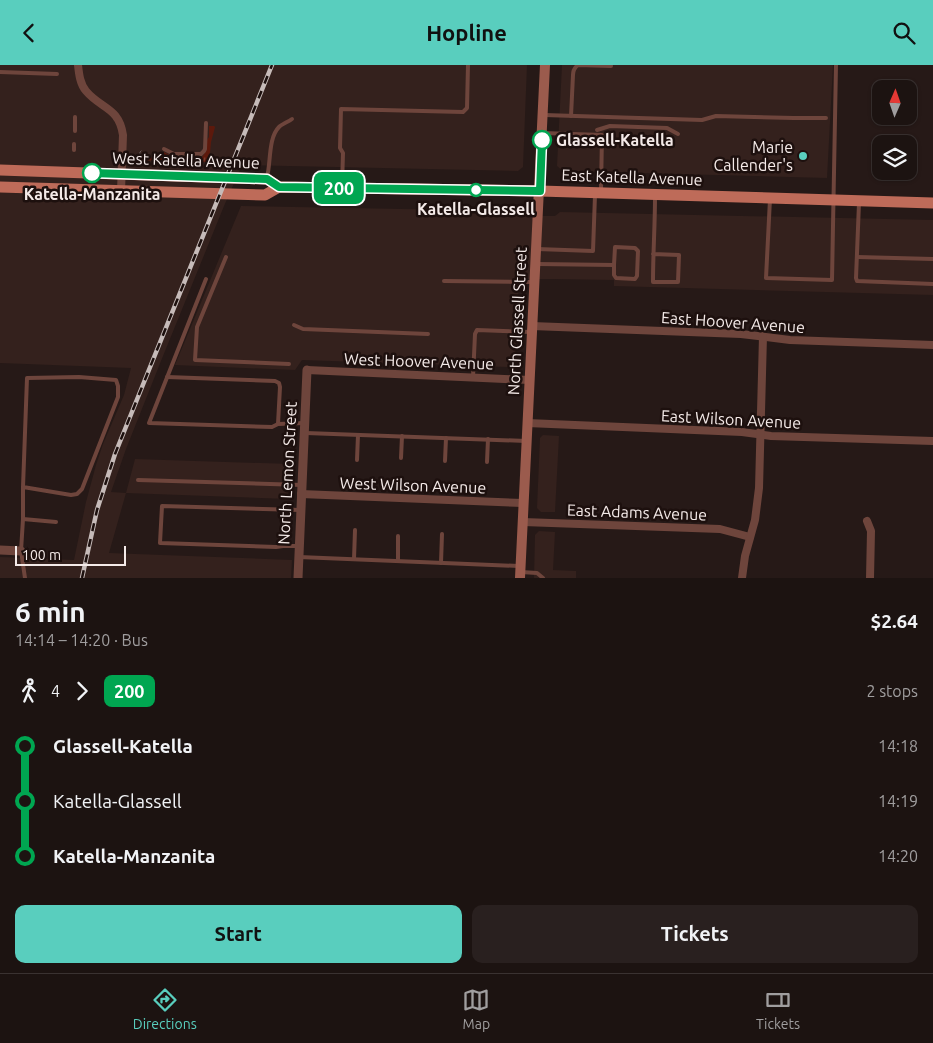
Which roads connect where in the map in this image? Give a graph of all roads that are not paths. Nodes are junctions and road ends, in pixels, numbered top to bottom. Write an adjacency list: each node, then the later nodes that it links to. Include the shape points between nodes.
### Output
1 (78, 65): 22 (street, via 85,90 114,113 122,127)
2 (468, 65): 26 (lane, via 467,108 463,112 341,109)
3 (545, 65): 8 (main road, North Glassell Street)
4 (836, 65): 32 (lane)
5 (611, 66): 9 (lane, via 576,67 573,71)
6 (0, 72): 7 (lane)
7 (57, 74)
8 (543, 115): 9 (lane); 16 (main road, North Glassell Street)
9 (571, 116): 11 (lane)
10 (75, 117): 15 (lane)
11 (826, 118)
12 (292, 119): 23 (lane, via 278,128 274,136)
13 (206, 123): 19 (lane, via 205,149 201,155 174,154)
14 (597, 130): 17 (lane, via 610,126 667,128)
15 (74, 131)
16 (542, 133): 28 (main road, North Glassell Street); 29 (lane, via 602,135)
17 (678, 134)
18 (74, 144): 20 (lane)
19 (164, 149)
20 (74, 150)
21 (0, 170): 22 (main road, West Katella Avenue)
22 (122, 174): 23 (main road, West Katella Avenue); 27 (street)
23 (267, 179): 25 (main road, West Katella Avenue)
24 (0, 187): 27 (main road, West Katella Avenue)
25 (279, 187): 26 (main road, West Katella Avenue); 27 (main road, West Katella Avenue, via 265,195)
26 (342, 188): 28 (main road, West Katella Avenue)
27 (121, 191)
28 (540, 191): 29 (main road, East Katella Avenue); 35 (main road, North Glassell Street)
29 (598, 192): 30 (main road, East Katella Avenue); 35 (lane, via 593,251)
30 (655, 194): 31 (main road, East Katella Avenue); 36 (lane)
31 (770, 198): 32 (main road, East Katella Avenue); 32 (lane, via 766,278 832,280)
32 (834, 200): 33 (main road, East Katella Avenue)
33 (859, 201): 34 (main road, East Katella Avenue); 38 (lane)
34 (933, 203)
35 (536, 249): 40 (main road, North Glassell Street)
36 (653, 254): 36 (lane, via 652,282 678,282 679,255)
37 (226, 257): 51 (lane, via 197,327 195,360)
38 (857, 257): 39 (lane); 45 (lane, via 857,281)
39 (933, 259)
40 (535, 264): 41 (lane); 44 (main road, North Glassell Street)
41 (614, 265): 41 (lane, via 614,247 636,248 635,279 616,278)
42 (206, 279): 53 (lane)
43 (444, 281): 44 (lane)
44 (534, 282): 47 (main road, North Glassell Street)
45 (933, 284)
46 (294, 325): 48 (lane, via 303,329)
47 (532, 329): 49 (street, East Hoover Avenue); 54 (lane, via 477,330); 55 (main road, North Glassell Street)
48 (428, 334)
49 (763, 336): 50 (street, East Hoover Avenue, via 790,340); 60 (street)
50 (933, 345)
51 (289, 364)
52 (307, 370): 54 (street, West Hoover Avenue); 58 (street, North Lemon Street)
53 (167, 377): 57 (lane, via 275,381 280,387); 57 (lane, via 149,423 272,427)
54 (472, 377): 55 (street, West Hoover Avenue)
55 (529, 380): 56 (main road, North Glassell Street)
56 (527, 423): 60 (street, East Wilson Avenue); 64 (main road, North Glassell Street)
57 (278, 424): 58 (lane)
58 (304, 428): 59 (lane); 72 (street, North Lemon Street)
59 (358, 435): 61 (lane); 67 (lane)
60 (760, 435): 65 (street, East Wilson Avenue); 82 (street, via 759,488)
61 (402, 436): 62 (lane); 66 (lane)
62 (446, 438): 63 (lane); 68 (lane)
63 (488, 439): 64 (lane); 69 (lane)
64 (526, 441): 73 (main road, North Glassell Street)
65 (933, 441)
66 (401, 458)
67 (357, 459)
68 (445, 461)
69 (486, 462)
70 (138, 480): 72 (lane)
71 (24, 487): 71 (lane, via 78,494 118,397 116,380 28,378); 75 (lane)
72 (301, 490): 73 (street, West Wilson Avenue); 74 (street, North Lemon Street)
73 (523, 503): 78 (main road, North Glassell Street)
74 (300, 510): 83 (street, North Lemon Street); 83 (lane, via 162,506 160,543)
75 (22, 519): 77 (lane); 85 (lane)
76 (867, 521): 95 (street, via 871,531)
77 (56, 522)
78 (522, 522): 82 (street, East Adams Avenue, via 720,529); 90 (main road, North Glassell Street)
79 (355, 530): 87 (lane)
80 (442, 534): 89 (lane)
81 (398, 536): 88 (lane)
82 (750, 537): 94 (street)
83 (299, 547): 86 (street, North Lemon Street)
84 (0, 550): 85 (street)
85 (21, 551): 91 (lane)
86 (298, 557): 87 (lane); 92 (street, North Lemon Street)
87 (354, 559): 88 (lane)
88 (398, 561): 89 (lane)
89 (441, 563): 90 (lane)
90 (521, 572): 93 (lane, via 537,573)
91 (25, 578)
92 (298, 578)
93 (543, 578)
94 (743, 578)
95 (870, 578)

